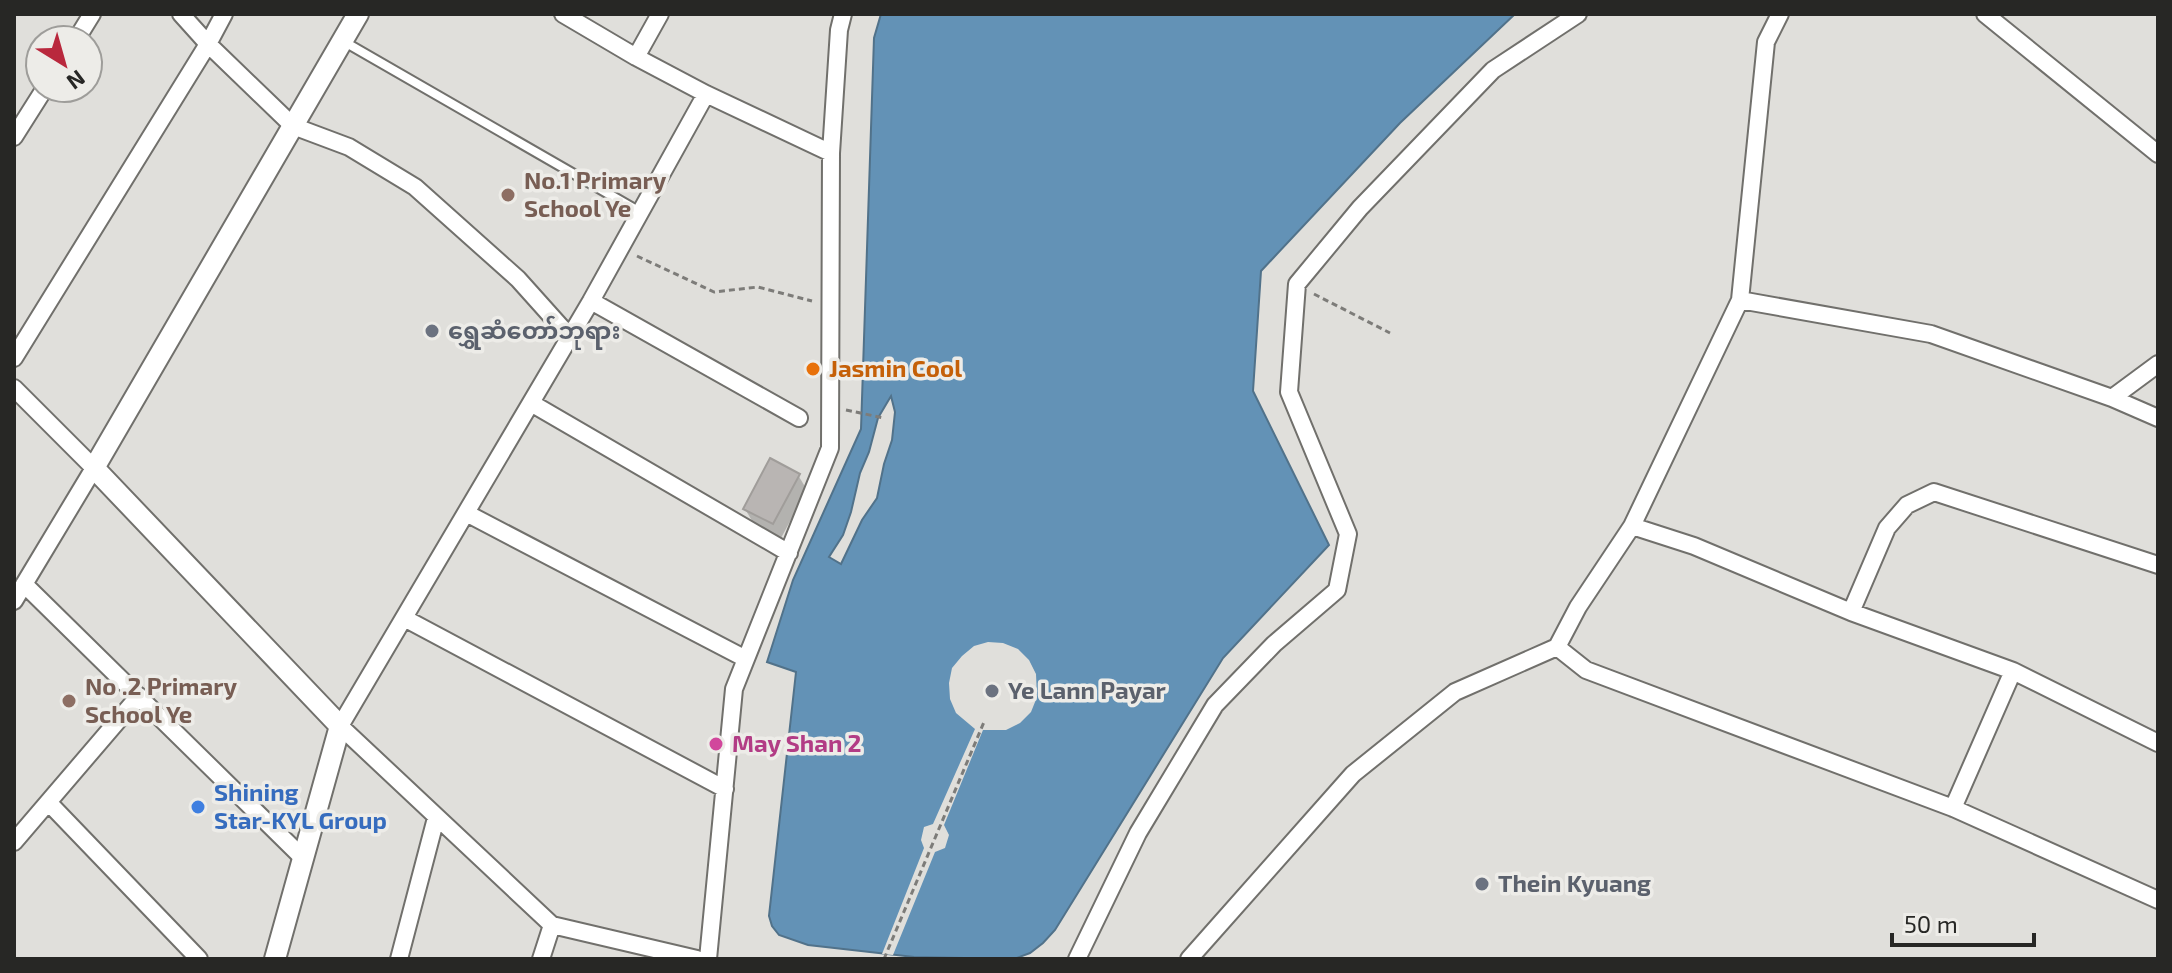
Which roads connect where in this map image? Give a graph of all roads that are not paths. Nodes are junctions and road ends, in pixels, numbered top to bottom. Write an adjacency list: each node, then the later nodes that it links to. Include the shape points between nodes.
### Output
1 (181, 14): 11 (street)
2 (224, 14): 11 (street)
3 (358, 14): 10 (street)
4 (563, 14): 12 (street)
5 (660, 14): 12 (street)
6 (843, 14): 17 (street)
7 (1578, 14): 60 (street, via 1493,70 1360,208 1297,284 1289,392 1348,534 1337,590 1215,705 1138,833)
8 (1780, 14): 20 (street, via 1766,42)
9 (1985, 14): 18 (street)
10 (343, 41): 15 (street); 19 (lane)
11 (208, 44): 15 (street); 23 (street)
12 (636, 57): 13 (street)
13 (706, 94): 17 (street); 19 (street)
14 (35, 104): 16 (street)
15 (293, 126): 22 (street, via 349,147 415,187 518,279); 30 (street)
16 (14, 137)
17 (831, 153): 33 (street, via 830,448)
18 (2158, 154)
19 (640, 212): 21 (street)
20 (1740, 300): 26 (street, via 1931,334); 32 (street)
21 (591, 301): 22 (street); 28 (street)
22 (570, 337): 27 (street)
23 (14, 358)
24 (2158, 364): 26 (street)
25 (14, 388): 30 (street)
26 (2112, 398): 29 (street)
27 (531, 403): 31 (street); 33 (street)
28 (799, 418)
29 (2158, 418)
30 (94, 468): 35 (street); 43 (street)
31 (466, 513): 38 (street); 40 (street)
32 (1632, 526): 37 (street, via 1694,546); 39 (street)
33 (789, 553): 40 (street)
34 (2158, 565): 37 (street, via 1934,492 1907,505 1887,528)
35 (24, 584): 36 (street); 42 (street)
36 (14, 601)
37 (1851, 612): 41 (street)
38 (404, 618): 43 (street); 45 (street)
39 (1557, 647): 47 (street, via 1586,670); 61 (street, via 1455,692 1353,774)
40 (746, 659): 45 (street, via 734,689)
41 (2013, 671): 44 (street); 47 (street)
42 (139, 696): 46 (street); 50 (street)
43 (340, 726): 48 (street); 50 (street)
44 (2158, 743)
45 (725, 789): 59 (street)
46 (49, 803): 49 (street); 54 (street)
47 (1953, 808): 51 (street)
48 (436, 818): 52 (street); 56 (street)
49 (14, 842)
50 (303, 858): 55 (street)
51 (2158, 900)
52 (552, 925): 53 (street); 57 (street)
53 (664, 955): 58 (street)
54 (199, 959)
55 (275, 959)
56 (399, 959)
57 (541, 959)
58 (697, 959)
59 (708, 959)
60 (1077, 959)
61 (1189, 959)

